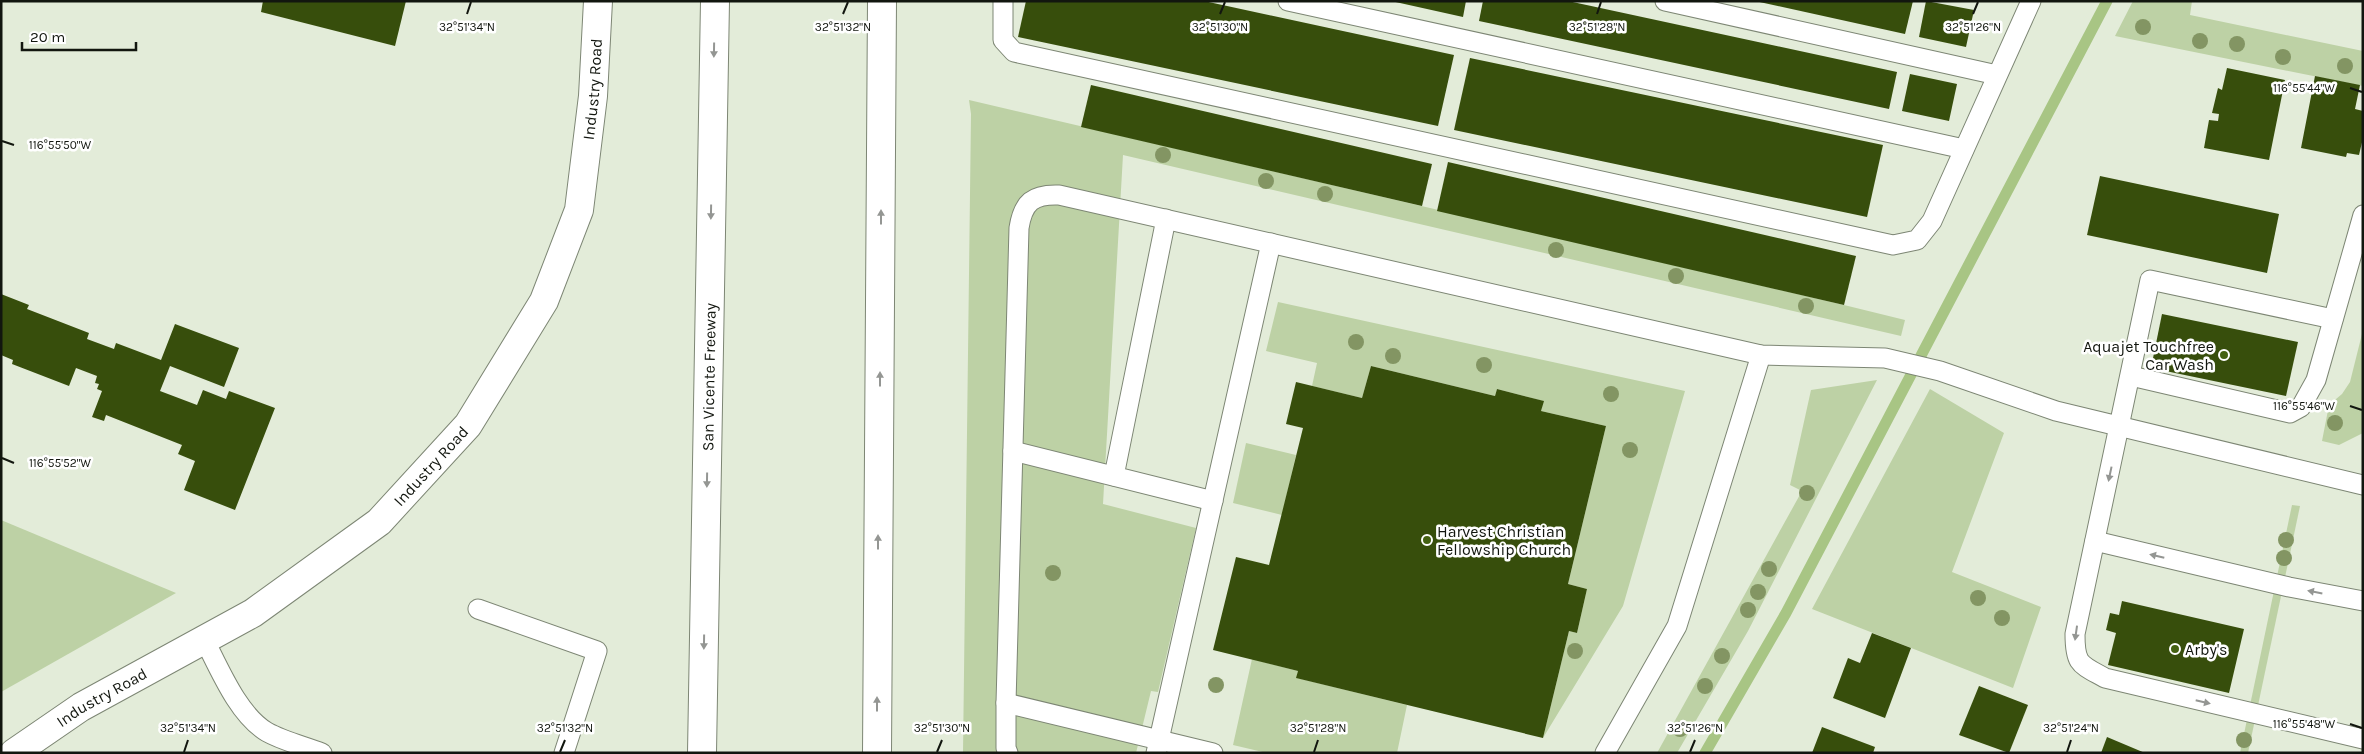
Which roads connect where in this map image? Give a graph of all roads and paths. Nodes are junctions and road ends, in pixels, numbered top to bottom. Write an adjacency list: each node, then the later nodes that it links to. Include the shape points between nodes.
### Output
1 (598, 1): 25 (main road, Industry Road, via 593,96 578,210 544,301 468,425 379,522 253,613)
2 (715, 1): 32 (main road, San Vicente Freeway, one-way to 32)
3 (882, 1): 33 (main road, one-way to 3)
4 (1003, 1): 9 (lane, via 1003,40 1014,52 1893,245 1917,240 1932,221)
5 (1288, 1): 9 (lane)
6 (1665, 1): 8 (lane)
7 (2031, 1): 8 (lane)
8 (1998, 75): 9 (lane)
9 (1964, 150)
10 (2363, 215): 13 (lane)
11 (1166, 219): 12 (lane); 18 (lane, via 1059,195 1045,194 1029,201 1019,228); 19 (lane)
12 (1271, 243): 15 (lane); 21 (lane)
13 (2355, 270): 14 (lane)
14 (2333, 319): 16 (lane, via 2316,380 2302,406 2290,413); 16 (lane, via 2150,280)
15 (1761, 355): 17 (lane, via 1885,358 1940,371 2056,411); 36 (lane, via 1677,626)
16 (2131, 376): 17 (lane)
17 (2120, 426): 20 (lane); 22 (lane, one-way to 22)
18 (1013, 451): 19 (lane); 26 (lane)
19 (1114, 476): 21 (lane)
20 (2363, 485)
21 (1213, 501): 28 (lane)
22 (2095, 541): 23 (lane, one-way to 22, via 2289,587); 27 (lane, one-way to 27, via 2075,634 2075,651 2080,664 2105,678)
23 (2363, 601)
24 (478, 609): 31 (lane, via 597,650)
25 (204, 639): 29 (main road, Industry Road, via 81,707); 30 (lane, via 228,686 255,722 267,732)
26 (1006, 703): 28 (lane); 34 (lane)
27 (2363, 739)
28 (1158, 746): 35 (lane)
29 (14, 753)
30 (322, 753)
31 (564, 753)
32 (702, 753)
33 (877, 753)
34 (1008, 753)
35 (1213, 753)
36 (1605, 753)

